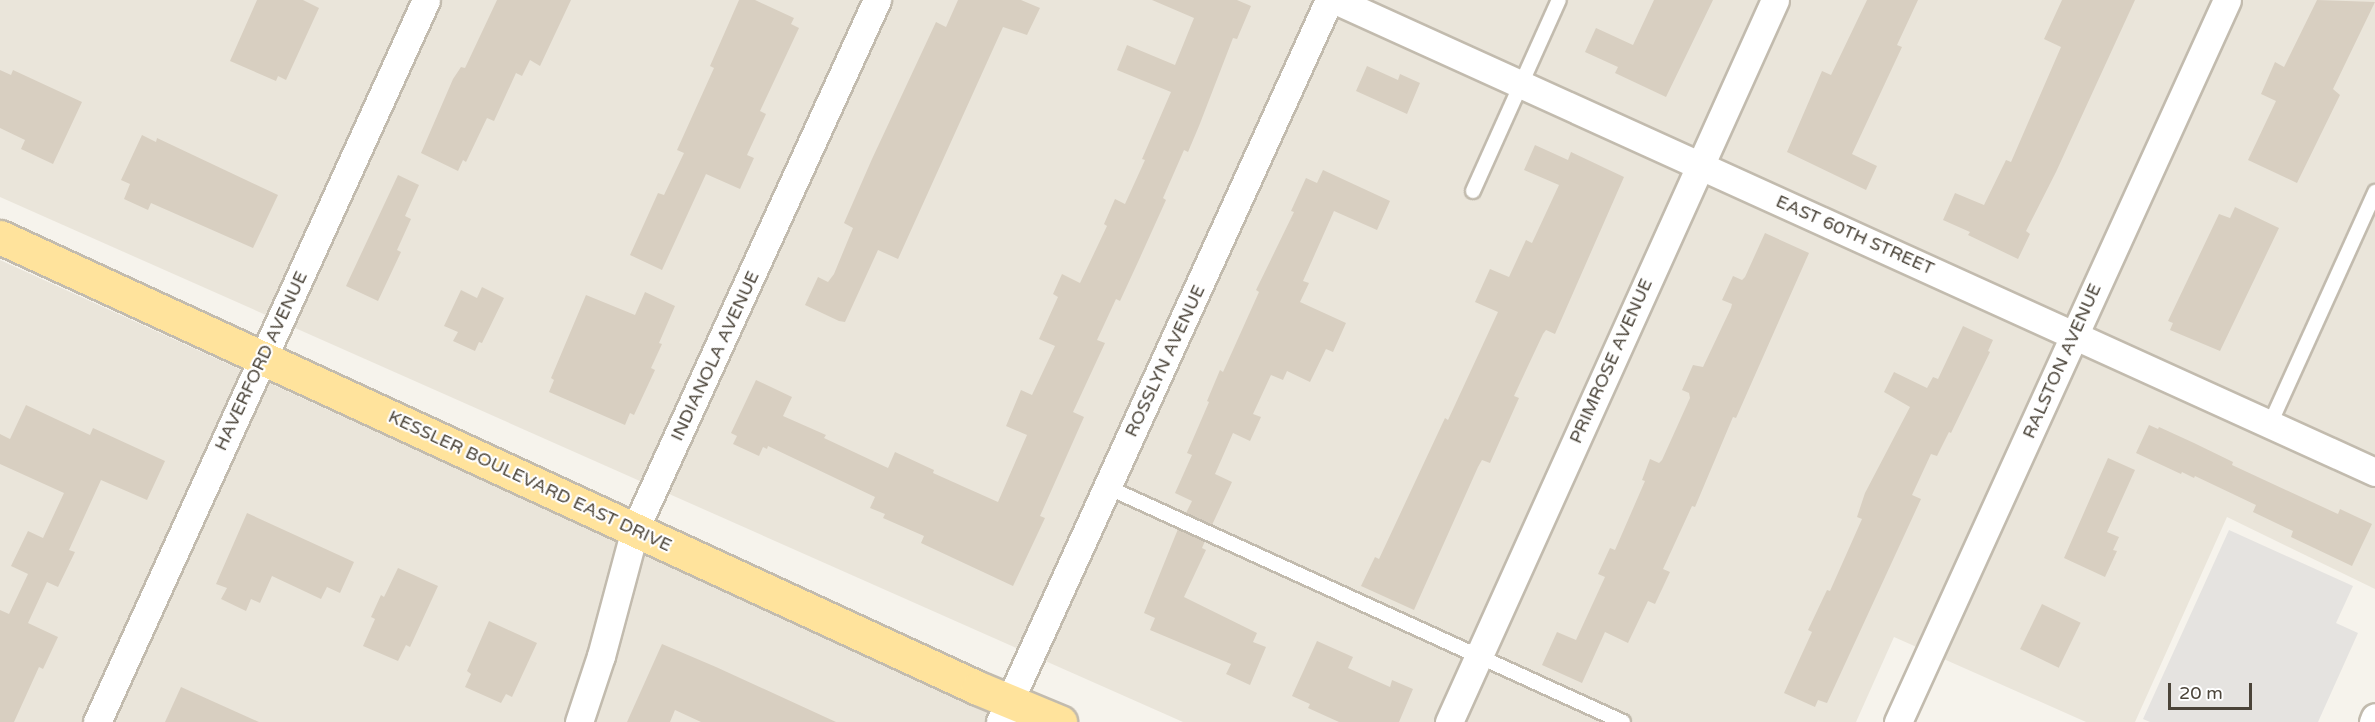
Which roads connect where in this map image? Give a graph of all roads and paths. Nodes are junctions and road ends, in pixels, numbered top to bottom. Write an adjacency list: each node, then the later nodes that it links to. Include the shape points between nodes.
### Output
1 (426, 0): 14 (street, HAVERFORD AVENUE)
2 (877, 0): 18 (street, INDIANOLA AVENUE)
3 (1329, 0): 17 (street, ROSSLYN AVENUE)
4 (1335, 0): 8 (street, EAST 60TH STREET)
5 (1559, 0): 8 (lane)
6 (1775, 0): 9 (street, PRIMROSE AVENUE)
7 (2227, 0): 13 (street, RALSTON AVENUE)
8 (1521, 84): 9 (street, EAST 60TH STREET); 10 (lane)
9 (1700, 165): 13 (street, EAST 60TH STREET); 19 (street, PRIMROSE AVENUE)
10 (1473, 191)
11 (2375, 192): 15 (lane)
12 (0, 237): 14 (main road, KESSLER BOULEVARD EAST DRIVE)
13 (2074, 335): 15 (street, EAST 60TH STREET); 27 (street, RALSTON AVENUE)
14 (263, 358): 18 (main road, KESSLER BOULEVARD EAST DRIVE); 22 (street, HAVERFORD AVENUE)
15 (2270, 424): 16 (street, EAST 60TH STREET)
16 (2375, 472)
17 (1107, 487): 19 (lane); 20 (street, ROSSLYN AVENUE)
18 (635, 529): 20 (main road, KESSLER BOULEVARD EAST DRIVE); 23 (street, INDIANOLA AVENUE, via 602,656)
19 (1478, 656): 25 (street, PRIMROSE AVENUE); 26 (lane)
20 (1005, 712): 24 (main road, KESSLER BOULEVARD EAST DRIVE)
21 (2375, 717): 28 (street)
22 (97, 722)
23 (579, 722)
24 (1060, 722)
25 (1449, 722)
26 (1623, 722)
27 (1898, 722)
28 (2373, 722)

